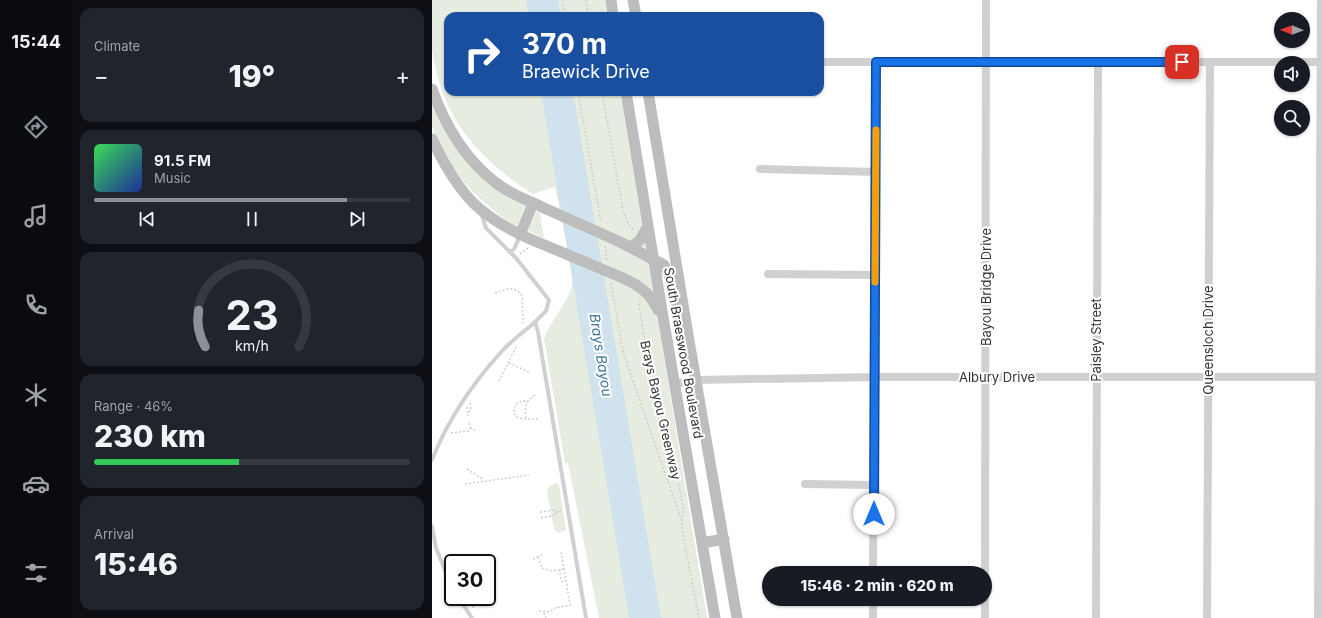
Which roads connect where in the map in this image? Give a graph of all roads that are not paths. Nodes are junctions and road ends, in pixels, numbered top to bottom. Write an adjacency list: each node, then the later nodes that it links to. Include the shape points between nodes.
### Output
1 (611, 0): 5 (main road)
2 (634, 0): 6 (main road)
3 (986, 0): 9 (street, Bayou Bridge Drive)
4 (1321, 0): 12 (street)
5 (612, 12)
6 (636, 12)
7 (824, 62): 8 (street)
8 (876, 62): 9 (street); 18 (street)
9 (986, 62): 10 (street); 33 (street, Bayou Bridge Drive)
10 (1098, 62): 11 (street); 36 (street, Paisley Street)
11 (1210, 62): 12 (street); 34 (street, Queensloch Drive)
12 (1321, 62): 19 (street)
13 (432, 90): 20 (main road, via 438,107 465,152 495,183)
14 (627, 96): 22 (main road, South Braeswood Boulevard)
15 (649, 96): 31 (main road, South Braeswood Boulevard)
16 (432, 139): 21 (main road, via 453,176)
17 (760, 168): 18 (street)
18 (876, 172): 28 (street)
19 (1321, 180): 35 (street)
20 (533, 203): 23 (main road); 24 (main road, bridge)
21 (480, 209): 23 (main road); 25 (lane, via 486,228)
22 (648, 226): 24 (main road, via 640,240); 26 (main road, South Braeswood Boulevard)
23 (520, 235): 25 (lane); 30 (main road, bridge, via 623,278 645,290)
24 (631, 246): 26 (main road)
25 (510, 252): 29 (lane, via 549,300 546,311)
26 (654, 259): 30 (main road, South Braeswood Boulevard); 31 (main road, via 668,271 679,320)
27 (768, 274): 28 (street)
28 (875, 275): 32 (street)
29 (535, 322): 39 (lane, via 503,350 469,393 444,434); 52 (lane)
30 (664, 323): 38 (main road, South Braeswood Boulevard)
31 (688, 336): 37 (main road, South Braeswood Boulevard)
32 (875, 377): 33 (street, Albury Drive); 37 (street, Albury Drive); 41 (street)
33 (985, 377): 36 (street, Albury Drive); 46 (street, Bayou Bridge Drive)
34 (1208, 377): 35 (street, Albury Drive); 36 (street, Albury Drive); 58 (street, Queensloch Drive)
35 (1320, 377): 59 (street)
36 (1096, 378): 57 (street, Paisley Street)
37 (696, 380): 38 (street, Albury Drive); 43 (main road, South Braeswood Boulevard)
38 (675, 384): 44 (main road, South Braeswood Boulevard)
39 (432, 460)
40 (805, 484): 41 (street)
41 (874, 485): 45 (street)
42 (432, 526): 47 (lane, via 436,548)
43 (724, 539): 44 (main road); 54 (main road, South Braeswood Boulevard)
44 (702, 543): 53 (main road, South Braeswood Boulevard)
45 (873, 566)
46 (985, 566)
47 (444, 568)
48 (464, 606): 51 (lane)
49 (873, 606): 55 (street)
50 (985, 606): 56 (street)
51 (472, 618)
52 (586, 618)
53 (715, 618)
54 (737, 618)
55 (873, 618)
56 (984, 618)
57 (1096, 618)
58 (1207, 618)
59 (1318, 618)

